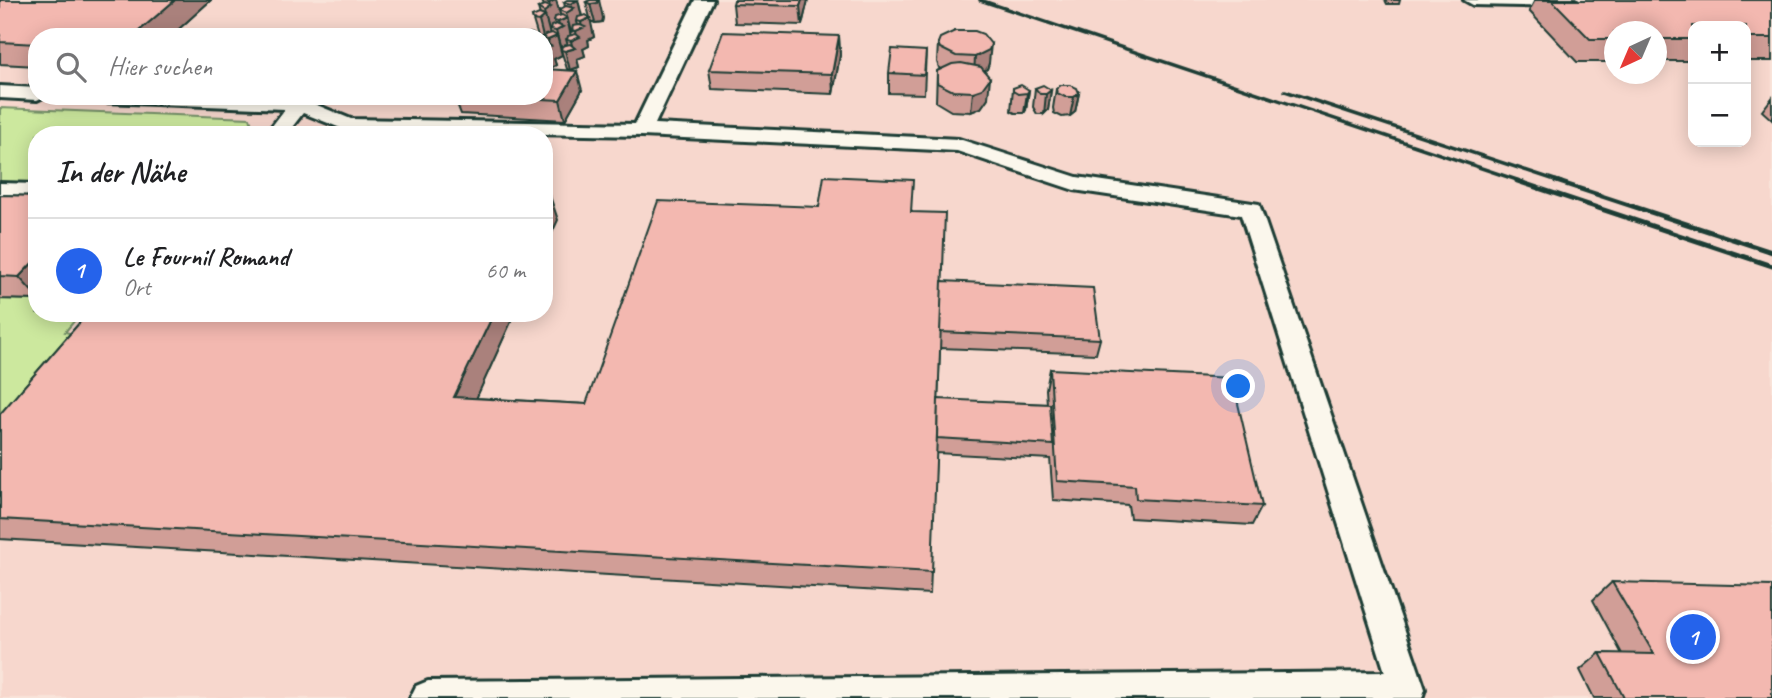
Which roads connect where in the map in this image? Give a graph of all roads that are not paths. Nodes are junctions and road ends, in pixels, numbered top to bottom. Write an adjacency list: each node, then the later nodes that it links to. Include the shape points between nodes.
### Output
1 (704, 0): 11 (lane)
2 (1473, 0): 3 (lane)
3 (1586, 2)
4 (0, 92): 5 (lane)
5 (28, 94)
6 (299, 105): 8 (lane)
7 (302, 105): 9 (lane, via 348,125)
8 (282, 126)
9 (407, 126)
10 (553, 128): 11 (lane)
11 (642, 130): 14 (lane, via 959,145 1074,183 1251,209 1408,689)
12 (0, 190): 13 (lane)
13 (28, 191)
14 (428, 698)

